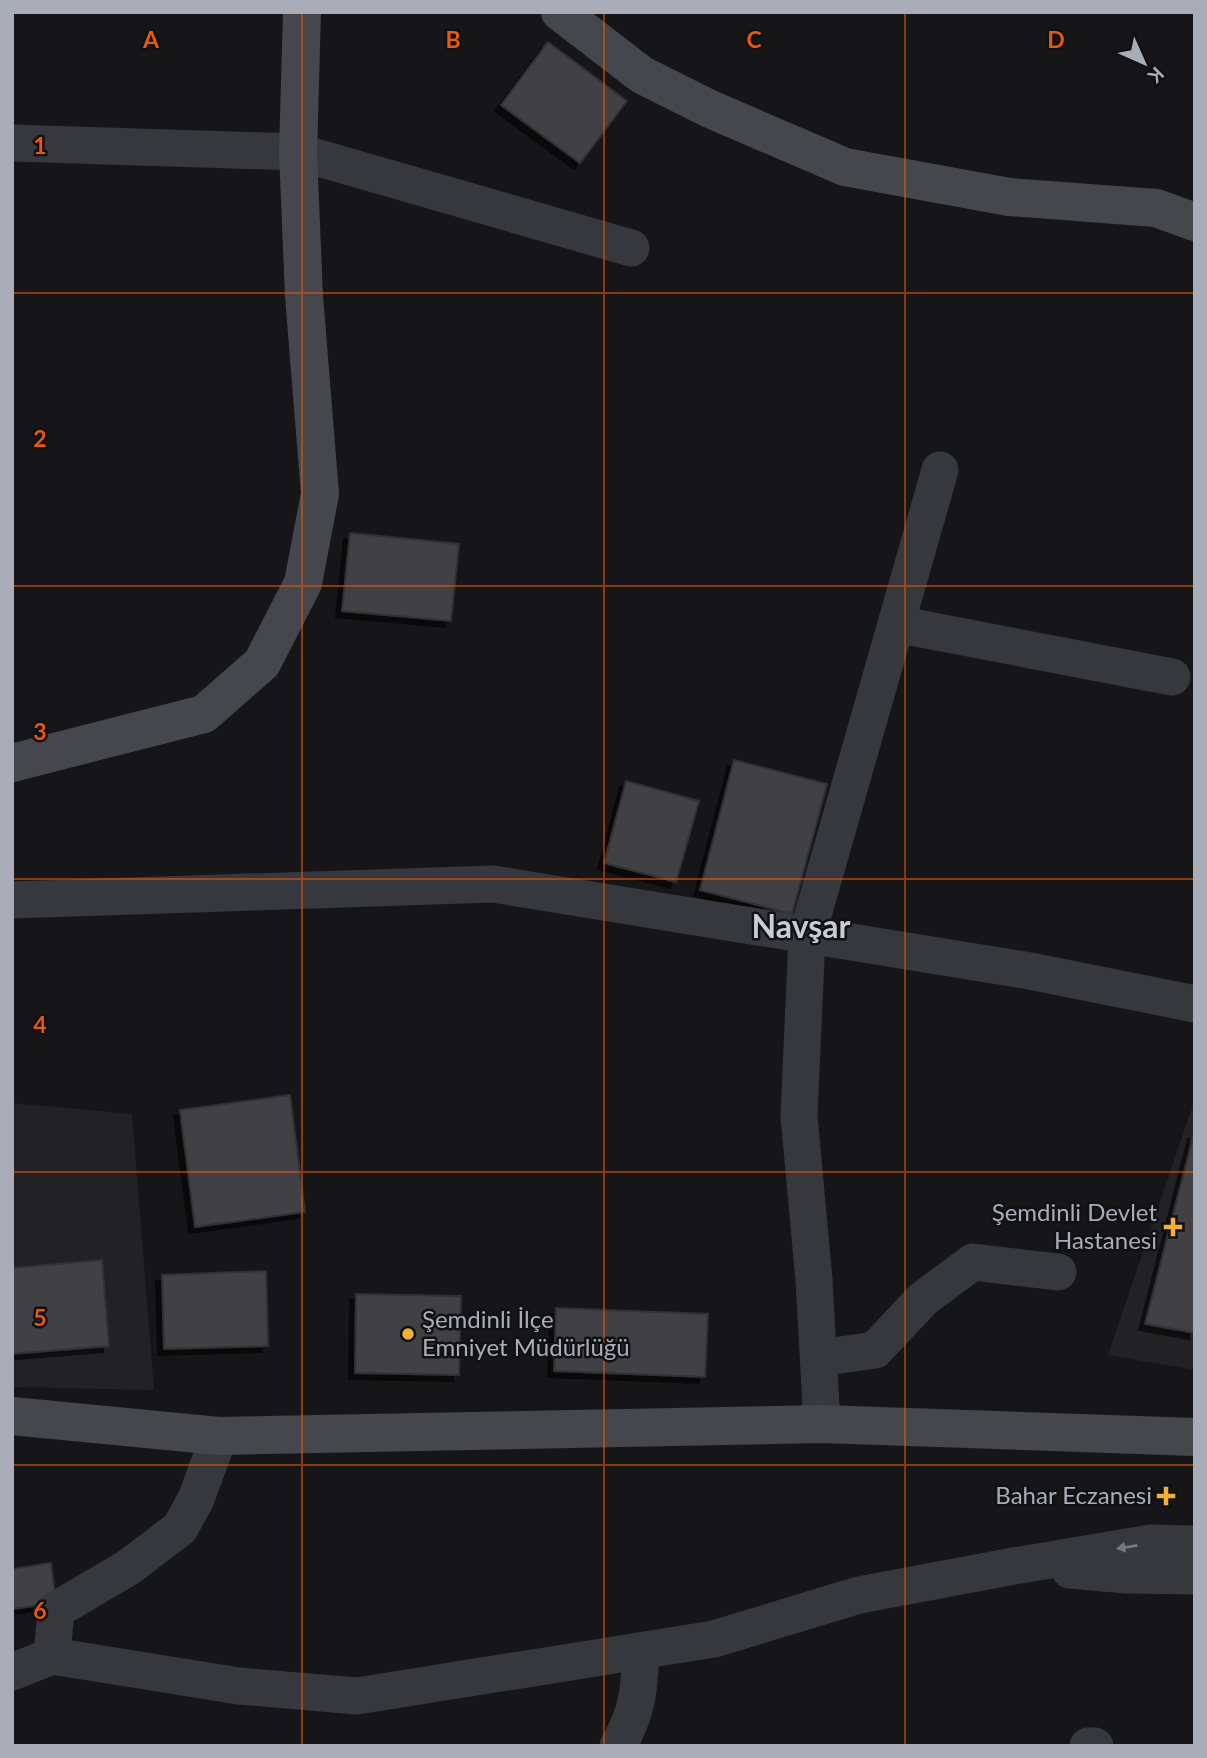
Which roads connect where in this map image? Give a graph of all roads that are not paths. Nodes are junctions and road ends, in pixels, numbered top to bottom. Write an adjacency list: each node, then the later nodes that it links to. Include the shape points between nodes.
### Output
1 (302, 12): 4 (street)
2 (560, 12): 5 (street, via 642,75 710,110 845,167 1009,197 1156,208)
3 (12, 143): 4 (street)
4 (298, 152): 6 (street); 10 (street, via 320,494 303,583 262,663 204,714)
5 (1195, 222)
6 (631, 248)
7 (940, 470): 8 (street)
8 (897, 624): 9 (street); 12 (street)
9 (1172, 677)
10 (12, 763)
11 (12, 900): 12 (street, via 493,884)
12 (807, 936): 13 (street, via 1030,971); 15 (street, via 799,1116)
13 (1195, 1004)
14 (1058, 1272): 15 (street, via 973,1262 923,1299 875,1350)
15 (819, 1358): 17 (street)
16 (12, 1416): 18 (street)
17 (822, 1424): 18 (street); 19 (street)
18 (219, 1436): 24 (street, via 180,1528 128,1567 56,1610)
19 (1195, 1437)
20 (1195, 1544): 21 (street, one-way to 21, via 1151,1543)
21 (1014, 1566): 22 (street); 23 (street, via 859,1595 714,1639)
22 (1195, 1576)
23 (641, 1652): 24 (street, via 357,1696 239,1686); 26 (street, via 632,1722)
24 (52, 1657): 25 (street)
25 (12, 1672)
26 (618, 1746)
27 (1088, 1746): 28 (street)
28 (1095, 1746)

